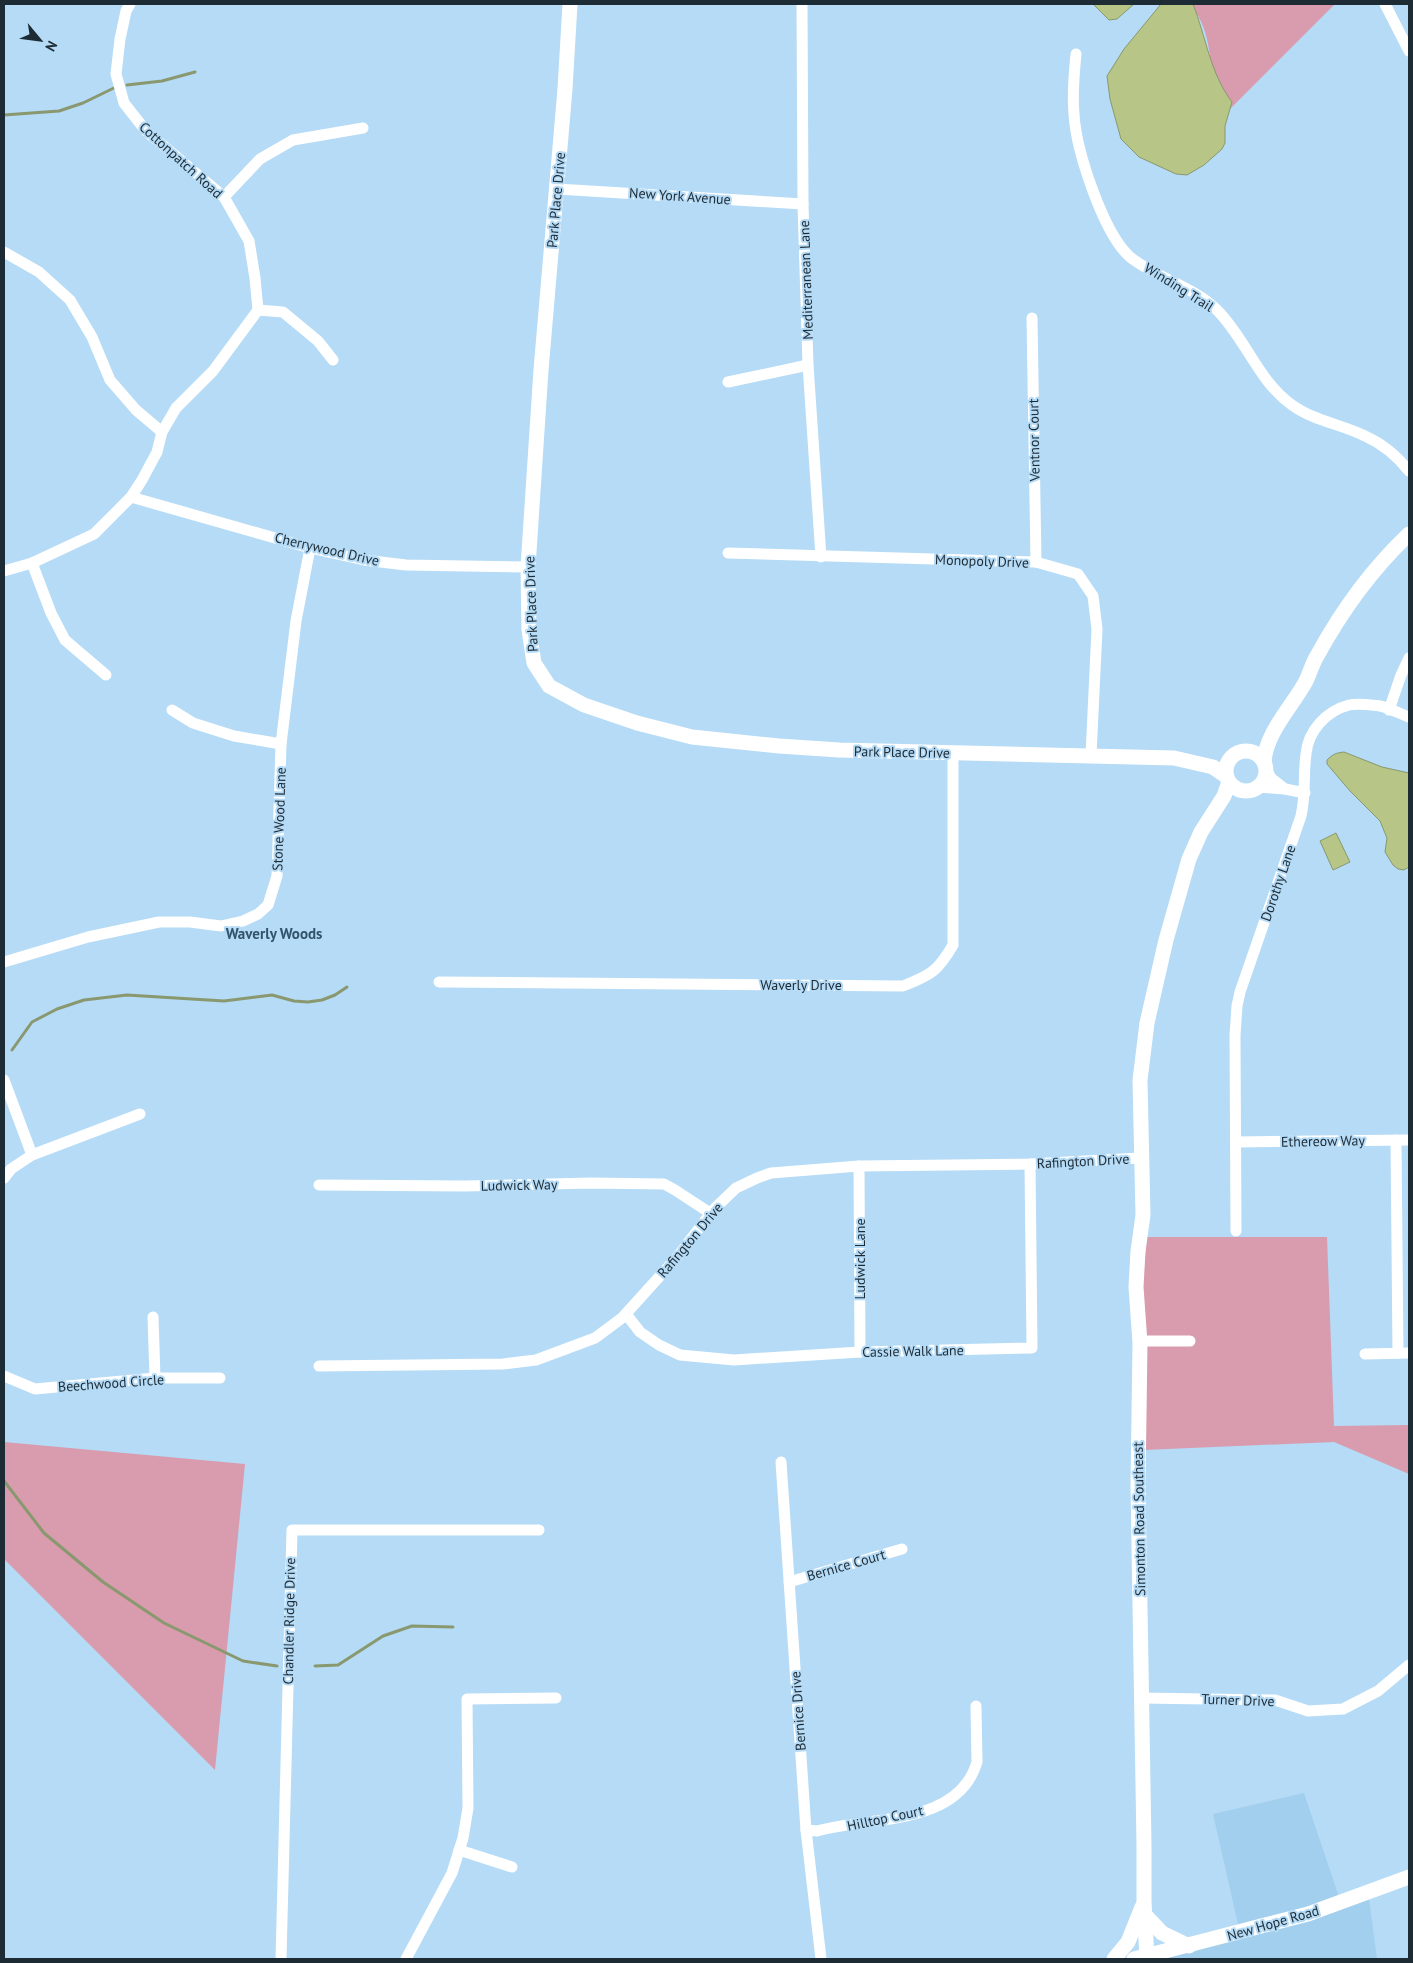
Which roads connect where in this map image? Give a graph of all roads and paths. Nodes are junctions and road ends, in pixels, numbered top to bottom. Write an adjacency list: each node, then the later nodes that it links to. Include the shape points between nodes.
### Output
1 (130, 4): 9 (street, Cottonpatch Road, via 120,39 116,74 124,103 146,131)
2 (570, 4): 8 (street, Park Place Drive)
3 (802, 4): 10 (street, Mediterranean Lane)
4 (1384, 4): 5 (street)
5 (1409, 51)
6 (1076, 54): 18 (street, Winding Trail, via 1074,116 1081,157 1109,227 1123,250 1216,308 1269,383 1292,405 1320,420 1375,441)
7 (363, 128): 9 (street, via 293,140 260,159)
8 (558, 189): 10 (street, New York Avenue); 26 (street, Park Place Drive, via 541,370)
9 (224, 197): 12 (street, Cottonpatch Road, via 249,241)
10 (803, 204): 15 (street, Mediterranean Lane)
11 (4, 252): 17 (street, via 39,272 70,300 92,337 110,380 136,410)
12 (258, 310): 14 (street, via 283,312 318,341); 17 (street, via 213,371 176,408)
13 (1032, 318): 24 (street, Ventnor Court)
14 (333, 360)
15 (808, 365): 16 (street); 23 (street, Mediterranean Lane)
16 (728, 382)
17 (162, 432): 19 (street, via 157,452)
18 (1409, 471)
19 (131, 497): 21 (street, Cherrywood Drive); 25 (street, via 94,534)
20 (1409, 534): 29 (street, via 1360,589)
21 (310, 548): 26 (street, Cherrywood Drive, via 364,560 406,564); 34 (street, Stone Wood Lane, via 296,621)
22 (728, 553): 23 (street, Monopoly Drive)
23 (822, 557): 24 (street, Monopoly Drive)
24 (1036, 562): 37 (street, Monopoly Drive, via 1078,574 1093,596 1097,629)
25 (32, 563): 27 (street); 30 (street, via 65,640)
26 (528, 567): 36 (street, Park Place Drive, via 529,630 534,663 549,686 584,705 692,737 839,750)
27 (4, 571)
28 (1409, 658): 32 (street)
29 (1315, 659): 35 (street, via 1300,676 1261,738); 40 (street, via 1306,681 1267,744)
30 (106, 675)
31 (172, 710): 34 (street, via 193,724 234,736)
32 (1389, 710): 33 (street, Dorothy Lane); 44 (street, Dorothy Lane, via 1382,706 1351,704 1333,711 1322,720 1308,740)
33 (1409, 717)
34 (281, 744): 46 (street, Stone Wood Lane, via 278,876 268,906 258,914 221,926 159,922 88,937)
35 (1248, 751): 39 (street, via 1241,751); 40 (street, via 1254,752)
36 (954, 753): 37 (street, Park Place Drive); 47 (street, Waverly Drive, via 953,945 942,964 927,976 903,986)
37 (1091, 755): 38 (street, Park Place Drive)
38 (1174, 758): 39 (street, Park Place Drive, via 1198,754); 41 (street, Park Place Drive, via 1213,767)
39 (1230, 758): 41 (street, via 1226,770)
40 (1265, 765): 42 (street, via 1265,776); 43 (street, via 1271,778)
41 (1228, 779): 42 (street, via 1233,786); 45 (street, via 1224,796 1201,832)
42 (1250, 789): 43 (street); 45 (street, via 1232,801)
43 (1285, 789): 44 (street)
44 (1305, 793): 52 (street, Dorothy Lane, via 1301,816 1237,1006)
45 (1187, 869): 54 (street, Simonton Road Southeast, via 1147,1023 1140,1080)
46 (4, 962)
47 (440, 982)
48 (4, 1080): 53 (street)
49 (140, 1114): 53 (street)
50 (1396, 1140): 51 (street, Ethereow Way); 52 (street, Ethereow Way); 66 (street)
51 (1409, 1140)
52 (1236, 1142): 60 (street, Dorothy Lane)
53 (32, 1154): 57 (street)
54 (1140, 1158): 55 (street, Rafington Drive); 63 (street, Simonton Road Southeast, via 1143,1215 1136,1287)
55 (1030, 1164): 56 (street, Rafington Drive); 65 (street, Cassie Walk Lane, via 1032,1348)
56 (859, 1166): 59 (street, Rafington Drive, via 757,1178 736,1188); 65 (street, Ludwick Lane)
57 (4, 1178)
58 (319, 1185): 59 (street, Ludwick Way, via 664,1184)
59 (710, 1213): 61 (street, Rafington Drive, via 678,1256)
60 (1236, 1231)
61 (626, 1314): 65 (street, Cassie Walk Lane, via 640,1332 680,1355 734,1360); 68 (street, Rafington Drive, via 595,1338 536,1360 503,1364)
62 (153, 1317): 70 (street)
63 (1140, 1341): 64 (street); 78 (street, Simonton Road Southeast)
64 (1190, 1341)
65 (860, 1352)
66 (1404, 1353): 67 (street)
67 (1365, 1354)
68 (319, 1366)
69 (4, 1376): 70 (street, Beechwood Circle, via 35,1389)
70 (156, 1378): 71 (street, Beechwood Circle)
71 (220, 1378)
72 (781, 1462): 75 (street, Bernice Drive)
73 (539, 1530): 87 (street, Chandler Ridge Drive, via 292,1530)
74 (902, 1549): 75 (street, Bernice Court)
75 (789, 1582): 80 (street, Bernice Drive)
76 (1409, 1665): 78 (street, Turner Drive, via 1378,1691 1343,1709 1308,1711 1276,1700)
77 (556, 1698): 81 (street, via 467,1699 468,1808)
78 (1141, 1698): 84 (street, Simonton Road Southeast)
79 (976, 1706): 80 (street, Hilltop Court, via 975,1769 967,1784 948,1800 907,1816 817,1831)
80 (806, 1830): 89 (street, Bernice Drive)
81 (459, 1850): 82 (street); 88 (street, via 452,1873)
82 (512, 1867)
83 (1409, 1877): 85 (street, New Hope Road, via 1308,1914)
84 (1144, 1908): 85 (street, via 1162,1933); 86 (street, Simonton Road Southeast); 90 (street, via 1128,1942)
85 (1186, 1946): 86 (street, New Hope Road); 91 (street)
86 (1143, 1958)
87 (281, 1959)
88 (406, 1959)
89 (821, 1959)
90 (1114, 1959)
91 (1166, 1959)

